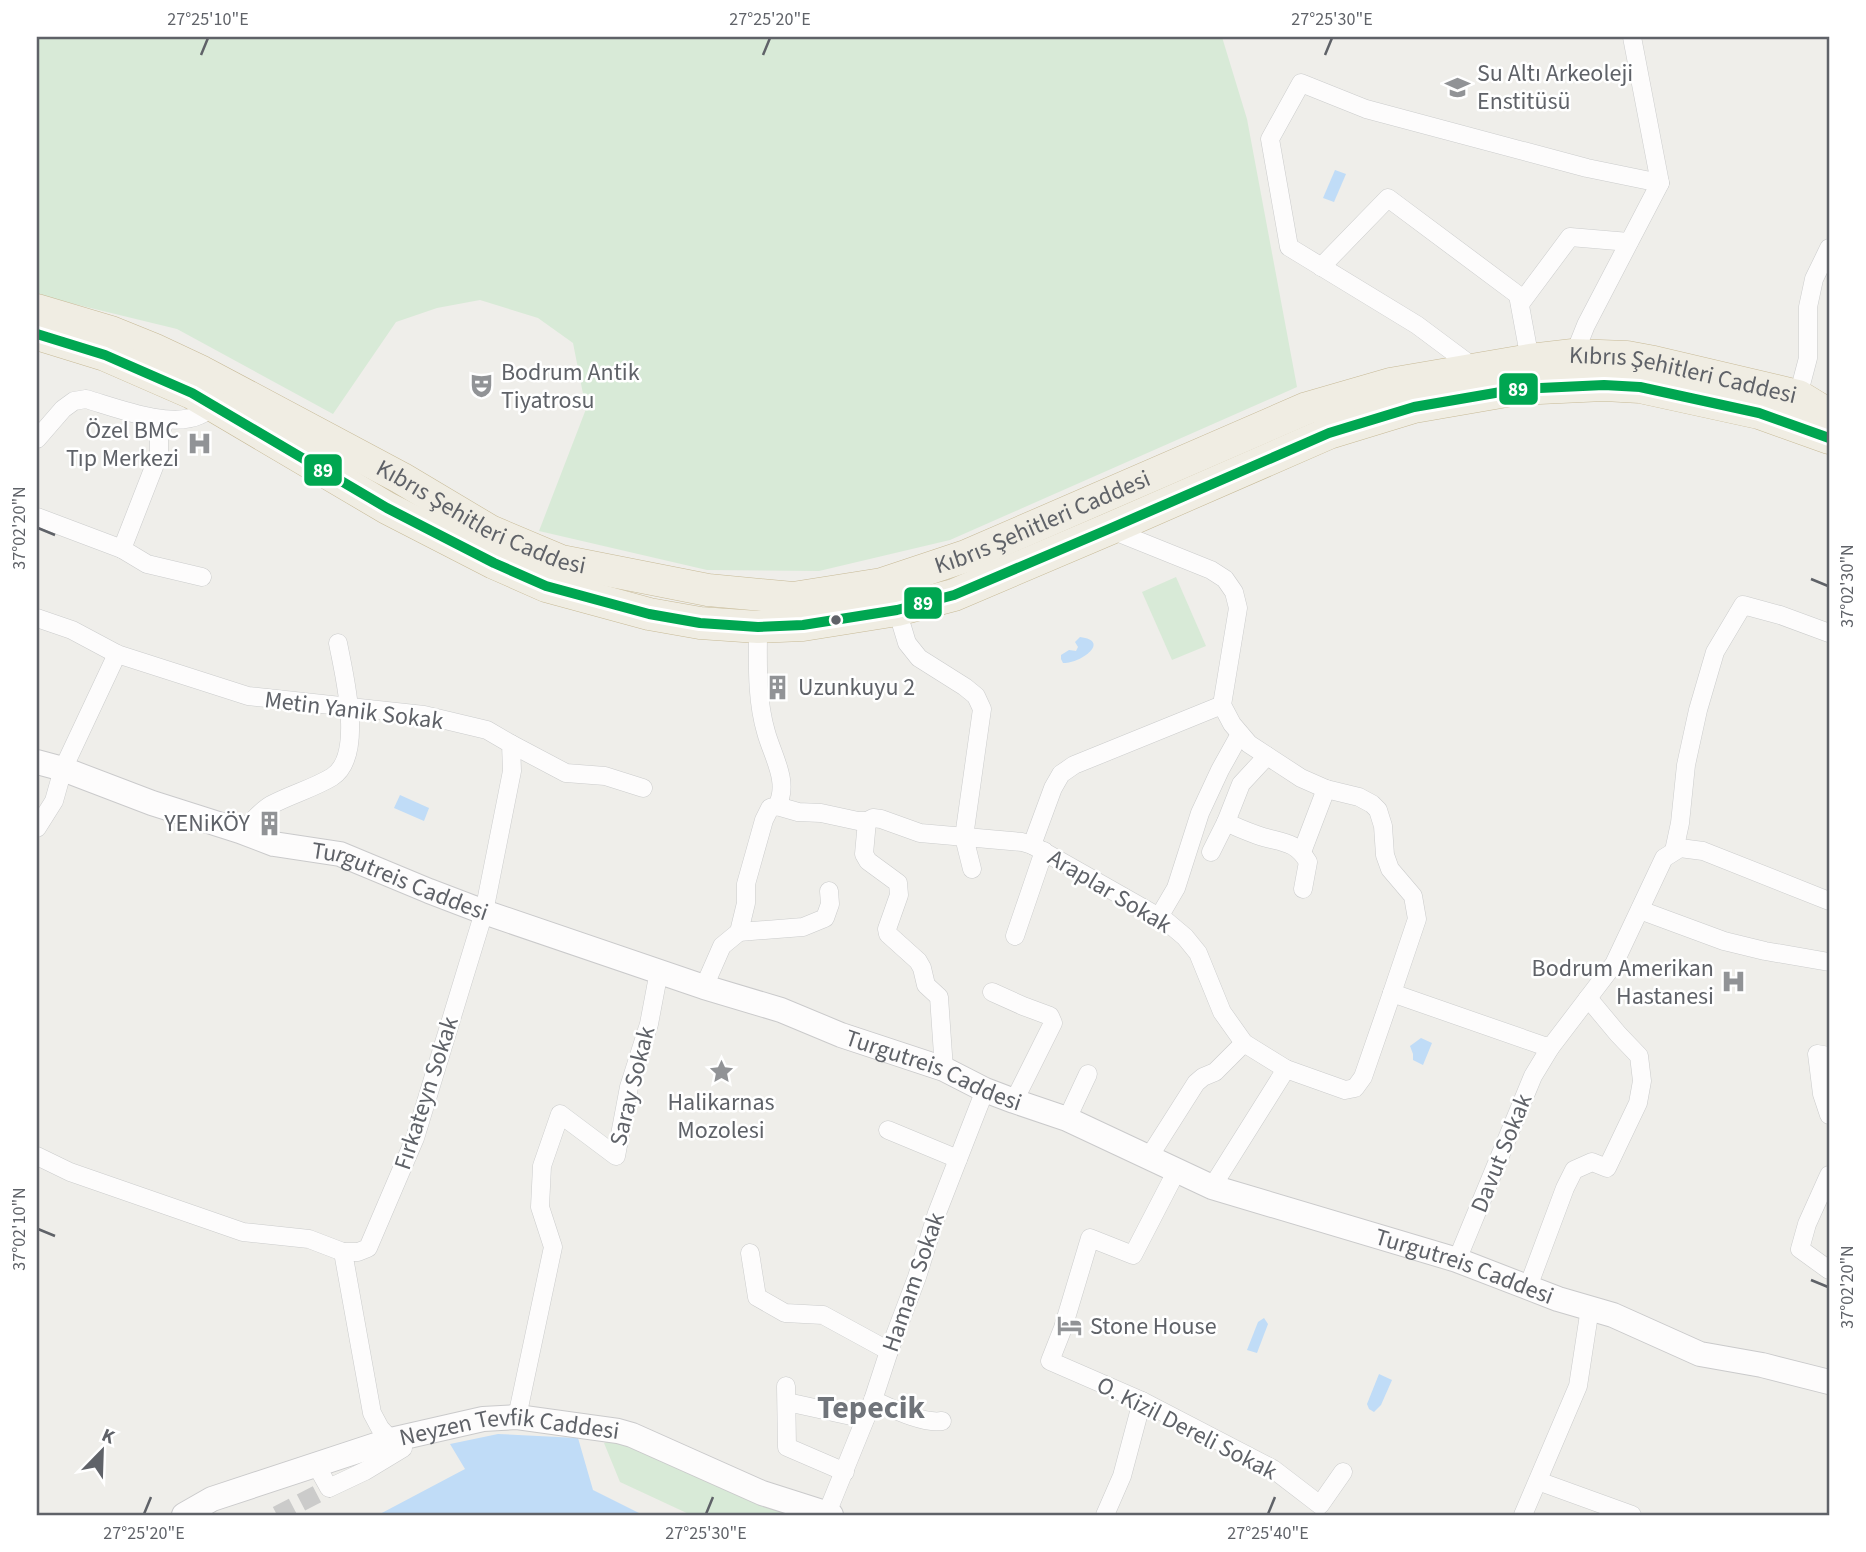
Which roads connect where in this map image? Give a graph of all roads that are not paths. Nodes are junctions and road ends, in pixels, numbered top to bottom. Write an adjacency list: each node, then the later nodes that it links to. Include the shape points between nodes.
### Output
1 (1632, 37): 2 (street)
2 (1660, 183): 3 (street); 5 (street, via 1366,109 1301,83 1270,139 1289,247)
3 (1629, 242): 6 (street, via 1570,237); 9 (street)
4 (1829, 248): 13 (street, via 1814,279 1808,307 1808,358)
5 (1321, 267): 6 (street, via 1388,198 1518,295); 11 (street, via 1417,325)
6 (1520, 304): 10 (street)
7 (37, 310): 11 (highway, Kıbrıs Şehitleri Caddesi, via 111,332 202,372 490,531 561,561 708,590 793,598 882,584 966,556 1307,408 1390,384)
8 (37, 334): 14 (highway, Kıbrıs Şehitleri Caddesi, via 105,355)
9 (1573, 355): 10 (highway, Kıbrıs Şehitleri Caddesi); 12 (street); 13 (highway, Kıbrıs Şehitleri Caddesi, via 1627,357)
10 (1530, 360): 11 (highway, Kıbrıs Şehitleri Caddesi)
11 (1477, 369)
12 (1566, 387): 17 (highway, Kıbrıs Şehitleri Caddesi, via 1604,384 1650,389 1759,413); 20 (highway, Kıbrıs Şehitleri Caddesi, via 1518,389 1414,407 1329,433)
13 (1798, 396): 15 (highway, Kıbrıs Şehitleri Caddesi)
14 (213, 404): 16 (street, via 202,415); 25 (highway, Kıbrıs Şehitleri Caddesi, via 387,508 546,586 649,614)
15 (1829, 415)
16 (165, 420): 18 (street, via 74,401); 21 (street, via 159,454)
17 (1829, 438)
18 (37, 439)
19 (37, 517): 21 (street)
20 (1109, 530): 23 (highway, Kıbrıs Şehitleri Caddesi, via 954,595); 29 (street, via 1211,570 1234,592 1238,608)
21 (122, 549): 22 (street, via 147,564)
22 (202, 577)
23 (897, 610): 25 (highway, Kıbrıs Şehitleri Caddesi); 43 (street, via 907,643 919,658 965,687 982,709)
24 (37, 618): 28 (street, Metin Yanik Sokak)
25 (758, 627): 38 (street, via 758,694 779,771 781,798)
26 (1829, 633): 45 (street, via 1743,605 1716,652 1698,710)
27 (338, 643): 30 (street)
28 (117, 654): 30 (street, Metin Yanik Sokak, via 248,696); 35 (street)
29 (1222, 705): 31 (street); 44 (street, via 1061,774)
30 (350, 707): 32 (street, Metin Yanik Sokak, via 424,715 487,730); 42 (street, via 344,763 334,776 270,805)
31 (1240, 734): 33 (street); 54 (street, via 1200,813 1176,888)
32 (510, 744): 36 (street, Metin Yanik Sokak, via 566,773 605,776); 53 (street, via 512,771)
33 (1266, 756): 37 (street); 40 (street, via 1241,784)
34 (37, 762): 35 (main road, Turgutreis Caddesi)
35 (64, 769): 41 (street, via 54,801); 42 (main road, Turgutreis Caddesi)
36 (643, 788)
37 (1326, 789): 47 (street); 61 (street, via 1359,797 1378,810 1390,869 1413,896 1417,919)
38 (777, 806): 39 (street, Araplar Sokak); 55 (street, via 770,808 764,820 746,884)
39 (867, 821): 43 (street, Araplar Sokak, via 881,818 920,833); 66 (street, via 864,854 898,883 888,934 918,961 928,989 939,997)
40 (1226, 822): 46 (street); 47 (street)
41 (37, 828)
42 (240, 831): 53 (main road, Turgutreis Caddesi, via 274,844 340,854)
43 (964, 837): 44 (street, Araplar Sokak, via 1022,842); 48 (street)
44 (1038, 848): 54 (street, Araplar Sokak); 56 (street)
45 (1674, 851): 51 (street, via 1703,851); 52 (street, Davut Sokak, via 1664,858)
46 (1211, 852)
47 (1303, 852): 49 (street, via 1308,862)
48 (972, 869)
49 (1303, 889)
50 (829, 891): 55 (street, via 825,918 803,927)
51 (1829, 901)
52 (1640, 910): 57 (street, via 1724,941); 62 (street, Davut Sokak, via 1614,964)
53 (484, 912): 58 (main road, Turgutreis Caddesi); 81 (street, Fırkateyn Sokak, via 415,1138 368,1248)
54 (1159, 917): 63 (street, Araplar Sokak, via 1198,953 1222,1012)
55 (739, 932): 59 (street, via 722,946)
56 (1015, 936)
57 (1829, 962)
58 (659, 971): 59 (main road, Turgutreis Caddesi); 91 (street, Saray Sokak, via 616,1156 559,1114 542,1166 540,1207 553,1247)
59 (704, 987): 66 (main road, Turgutreis Caddesi)
60 (992, 992): 71 (street, via 1050,1016 1053,1023)
61 (1392, 993): 64 (street); 67 (street, Araplar Sokak, via 1355,1088 1345,1090)
62 (1588, 998): 64 (street, Davut Sokak); 85 (street, via 1639,1056 1639,1103 1607,1168 1592,1162 1574,1170)
63 (1244, 1043): 67 (street, Araplar Sokak); 76 (street, via 1215,1072 1196,1083)
64 (1550, 1048): 83 (street, Davut Sokak, via 1533,1076)
65 (1829, 1056): 69 (street, via 1817,1054)
66 (944, 1069): 70 (main road, Turgutreis Caddesi)
67 (1286, 1069): 80 (street)
68 (1088, 1074): 73 (street)
69 (1824, 1077): 72 (street, via 1822,1094)
70 (985, 1090): 71 (main road, Turgutreis Caddesi); 77 (street, Hamam Sokak)
71 (1014, 1101): 73 (main road, Turgutreis Caddesi)
72 (1829, 1115)
73 (1067, 1119): 76 (main road, Turgutreis Caddesi)
74 (888, 1130): 77 (street)
75 (37, 1156): 81 (street, via 70,1172 243,1232 309,1239)
76 (1149, 1157): 78 (main road, Turgutreis Caddesi)
77 (958, 1159): 87 (street, Hamam Sokak)
78 (1177, 1170): 80 (main road, Turgutreis Caddesi); 90 (street, O. Kizil Dereli Sokak, via 1133,1255 1090,1238 1050,1361)
79 (1829, 1175): 84 (street, via 1800,1249)
80 (1212, 1187): 83 (main road, Turgutreis Caddesi)
81 (344, 1252): 94 (street, via 372,1413)
82 (750, 1253): 87 (street, via 757,1297 785,1313 823,1315)
83 (1457, 1260): 85 (main road, Turgutreis Caddesi)
84 (1829, 1270)
85 (1528, 1287): 86 (main road, Turgutreis Caddesi)
86 (1590, 1308): 88 (main road, Turgutreis Caddesi, via 1700,1354); 98 (street, via 1578,1386)
87 (889, 1351): 89 (street, Hamam Sokak)
88 (1829, 1382)
89 (873, 1400): 92 (street, Hamam Sokak); 93 (street, via 933,1422)
90 (1142, 1401): 99 (street, O. Kizil Dereli Sokak, via 1273,1469); 103 (street, via 1122,1476)
91 (517, 1417): 94 (main road, Neyzen Tevfik Caddesi, via 483,1419); 100 (main road, Neyzen Tevfik Caddesi, via 632,1435 762,1493)
92 (865, 1419): 96 (street, Hamam Sokak); 96 (street, via 786,1394 787,1447)
93 (942, 1421)
94 (397, 1444): 95 (street, via 365,1471 329,1488); 102 (main road, Neyzen Tevfik Caddesi, via 212,1499)
95 (319, 1470)
96 (845, 1472): 100 (street, Hamam Sokak)
97 (1343, 1472): 99 (street, O. Kizil Dereli Sokak)
98 (1538, 1481): 101 (street); 104 (street)
99 (1318, 1510)
100 (829, 1514)
101 (1529, 1514)
102 (184, 1515)
103 (1105, 1515)
104 (1632, 1515)

